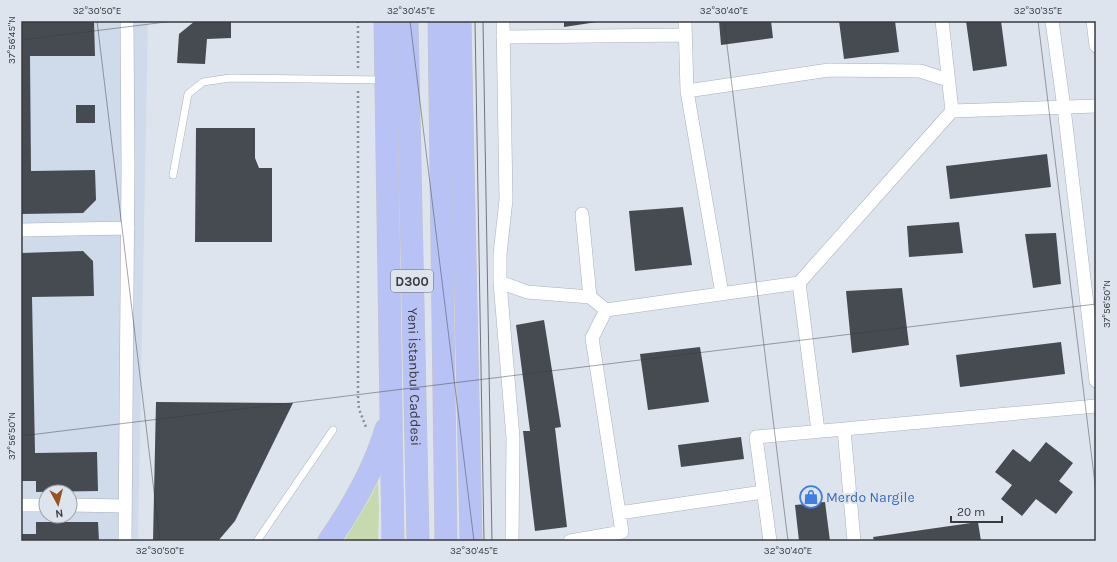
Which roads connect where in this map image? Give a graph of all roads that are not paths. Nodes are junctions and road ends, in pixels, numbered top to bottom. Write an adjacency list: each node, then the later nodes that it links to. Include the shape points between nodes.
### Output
1 (127, 21): 22 (street)
2 (385, 21): 14 (highway)
3 (407, 21): 45 (highway, Yeni İstanbul Caddesi / D300)
4 (439, 21): 46 (highway)
5 (460, 21): 47 (highway)
6 (503, 21): 12 (street)
7 (684, 21): 11 (street)
8 (942, 21): 15 (street)
9 (1052, 21): 18 (street)
10 (1093, 21): 13 (street)
11 (685, 35): 12 (street); 16 (street)
12 (503, 37): 24 (street, via 506,200 500,254)
13 (1096, 46)
14 (386, 80): 20 (lane, via 230,78 203,82 188,94); 31 (highway)
15 (948, 80): 16 (street, via 920,71 829,70); 19 (street)
16 (687, 91): 26 (street)
17 (1096, 106): 18 (street)
18 (1064, 108): 19 (street); 29 (street)
19 (952, 111): 25 (street)
20 (173, 175)
21 (582, 214): 27 (street)
22 (128, 228): 23 (street); 39 (street)
23 (21, 230)
24 (500, 282): 27 (street, via 527,292); 48 (street, via 513,438)
25 (799, 283): 26 (street); 34 (street)
26 (722, 294): 28 (street)
27 (590, 297): 28 (street)
28 (606, 310): 40 (street, via 592,338)
29 (1096, 381)
30 (1096, 406): 32 (street)
31 (391, 407): 43 (highway, via 378,453 364,484); 44 (highway)
32 (844, 429): 34 (street); 51 (street)
33 (333, 430): 42 (lane)
34 (818, 431): 35 (street, via 756,437)
35 (764, 492): 40 (street); 50 (street)
36 (21, 505): 37 (street)
37 (38, 505)
38 (78, 506): 39 (street)
39 (125, 506): 41 (street)
40 (619, 513): 49 (street, via 622,532)
41 (125, 541)
42 (257, 541)
43 (329, 541)
44 (393, 541)
45 (418, 541)
46 (446, 541)
47 (471, 541)
48 (512, 541)
49 (570, 541)
50 (770, 541)
51 (854, 541)

